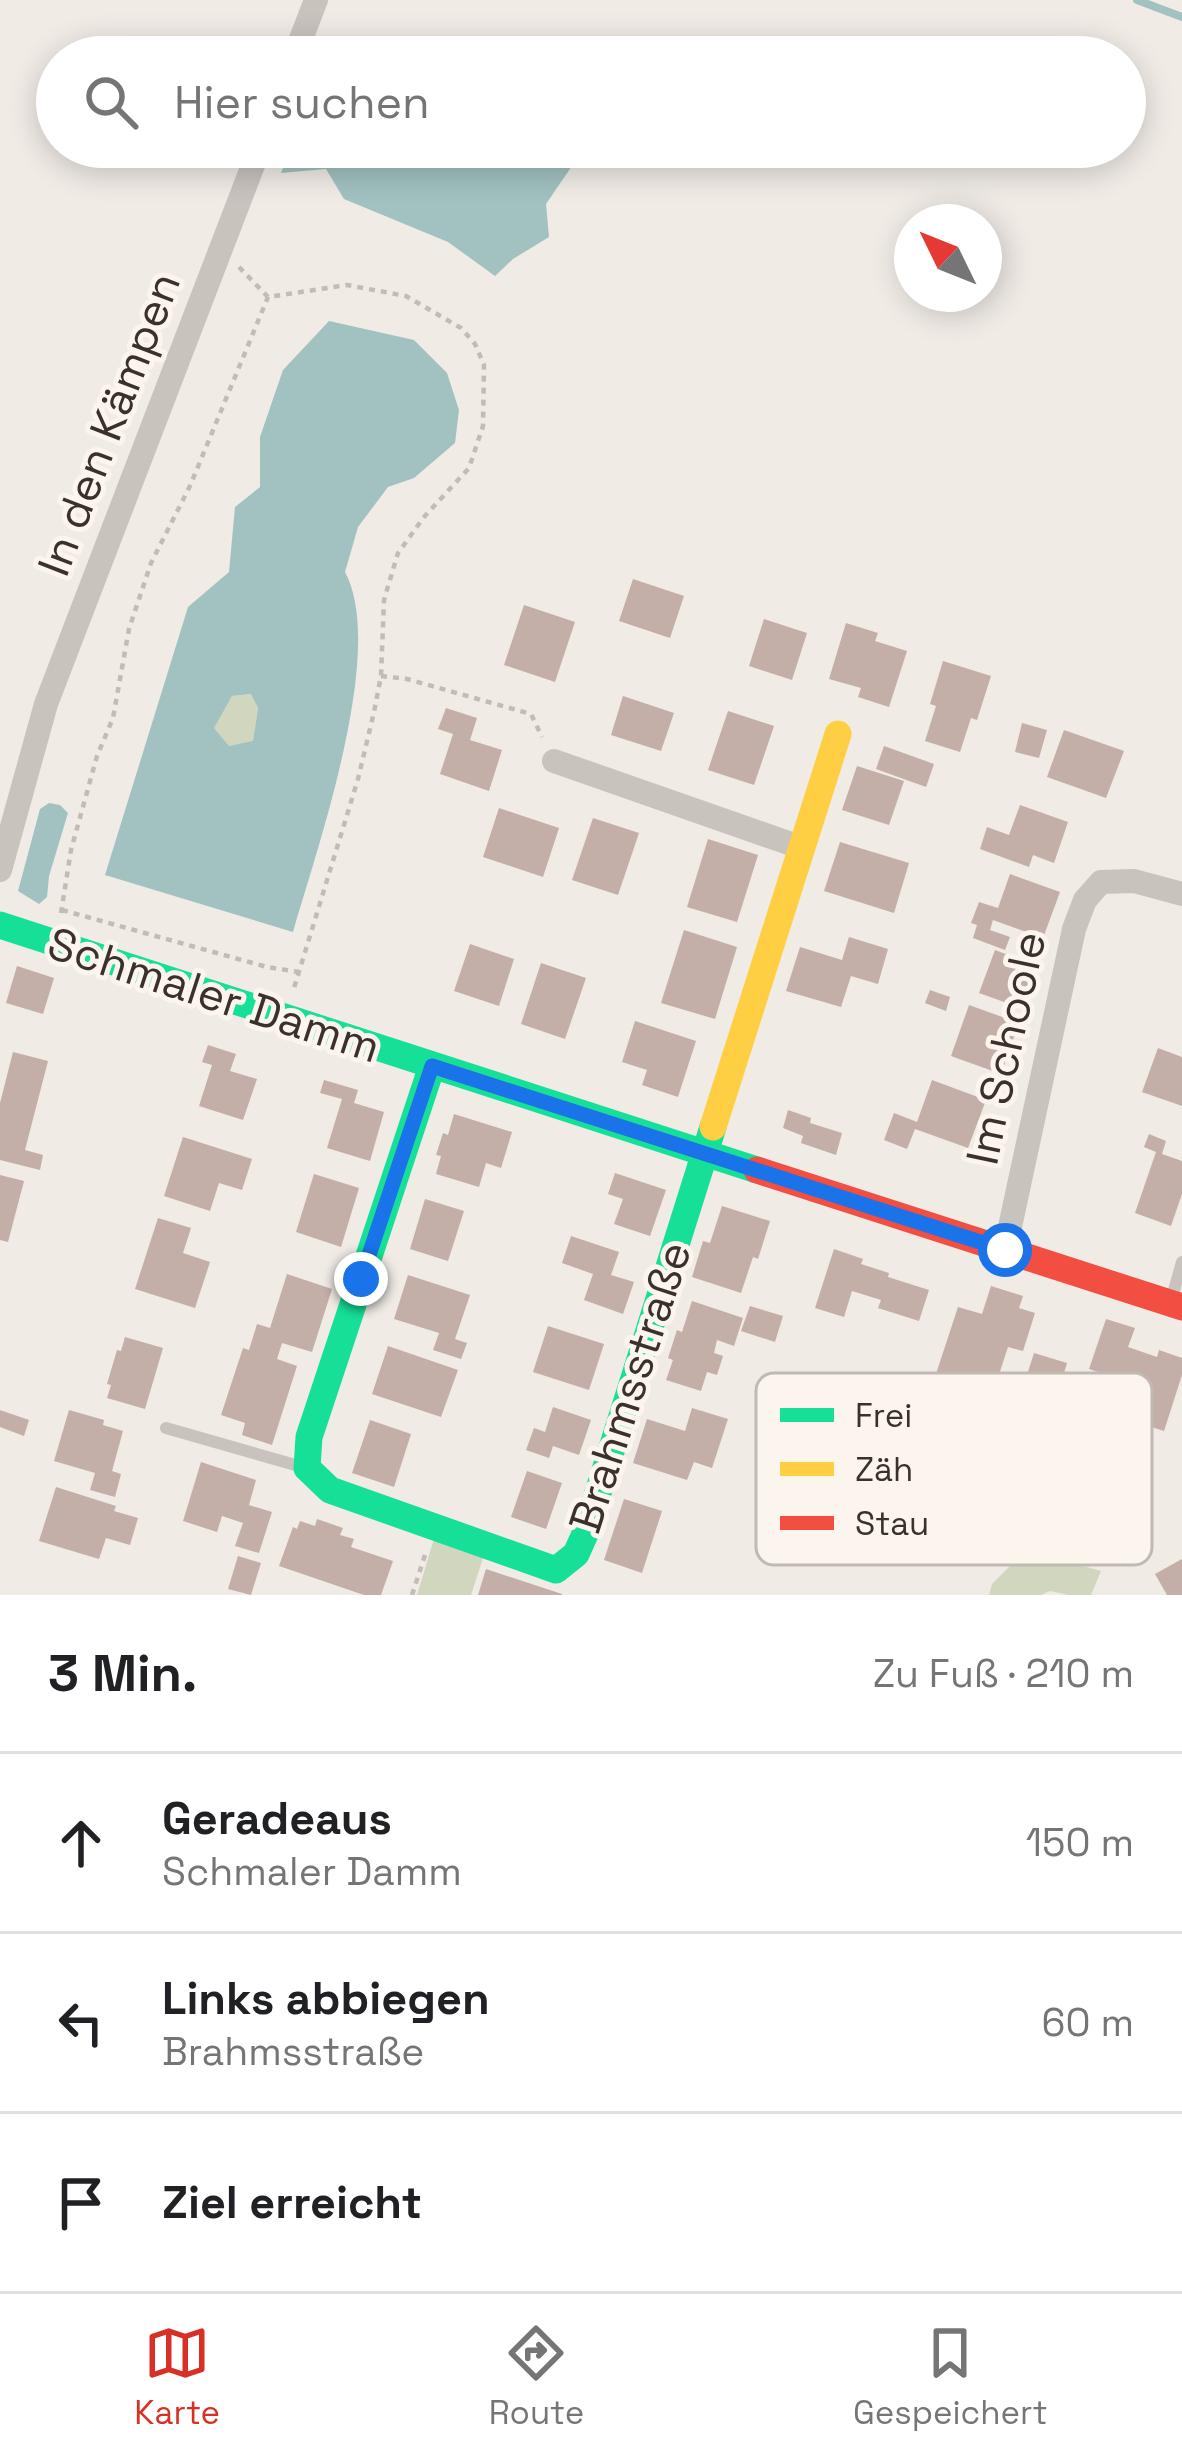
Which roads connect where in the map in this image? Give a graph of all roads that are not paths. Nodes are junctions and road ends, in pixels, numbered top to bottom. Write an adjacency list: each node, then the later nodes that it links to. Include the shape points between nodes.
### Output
1 (316, 0): 2 (street)
2 (302, 36)
3 (252, 168): 7 (street, In den Kämpen, via 46,704)
4 (838, 734): 6 (street)
5 (554, 761): 6 (street)
6 (800, 847): 11 (street)
7 (0, 870)
8 (1182, 894): 12 (street, Im Schoole, via 1101,882 1085,900)
9 (0, 925): 10 (street, Schmaler Damm)
10 (432, 1066): 11 (street, Schmaler Damm); 16 (street, via 309,1437)
11 (705, 1152): 12 (street, Schmaler Damm); 16 (street, Brahmsstraße, via 584,1534 556,1570 330,1490)
12 (1005, 1250): 14 (street, Schmaler Damm)
13 (1182, 1262): 14 (lane)
14 (1176, 1306)
15 (166, 1428): 16 (lane)
16 (307, 1468)

